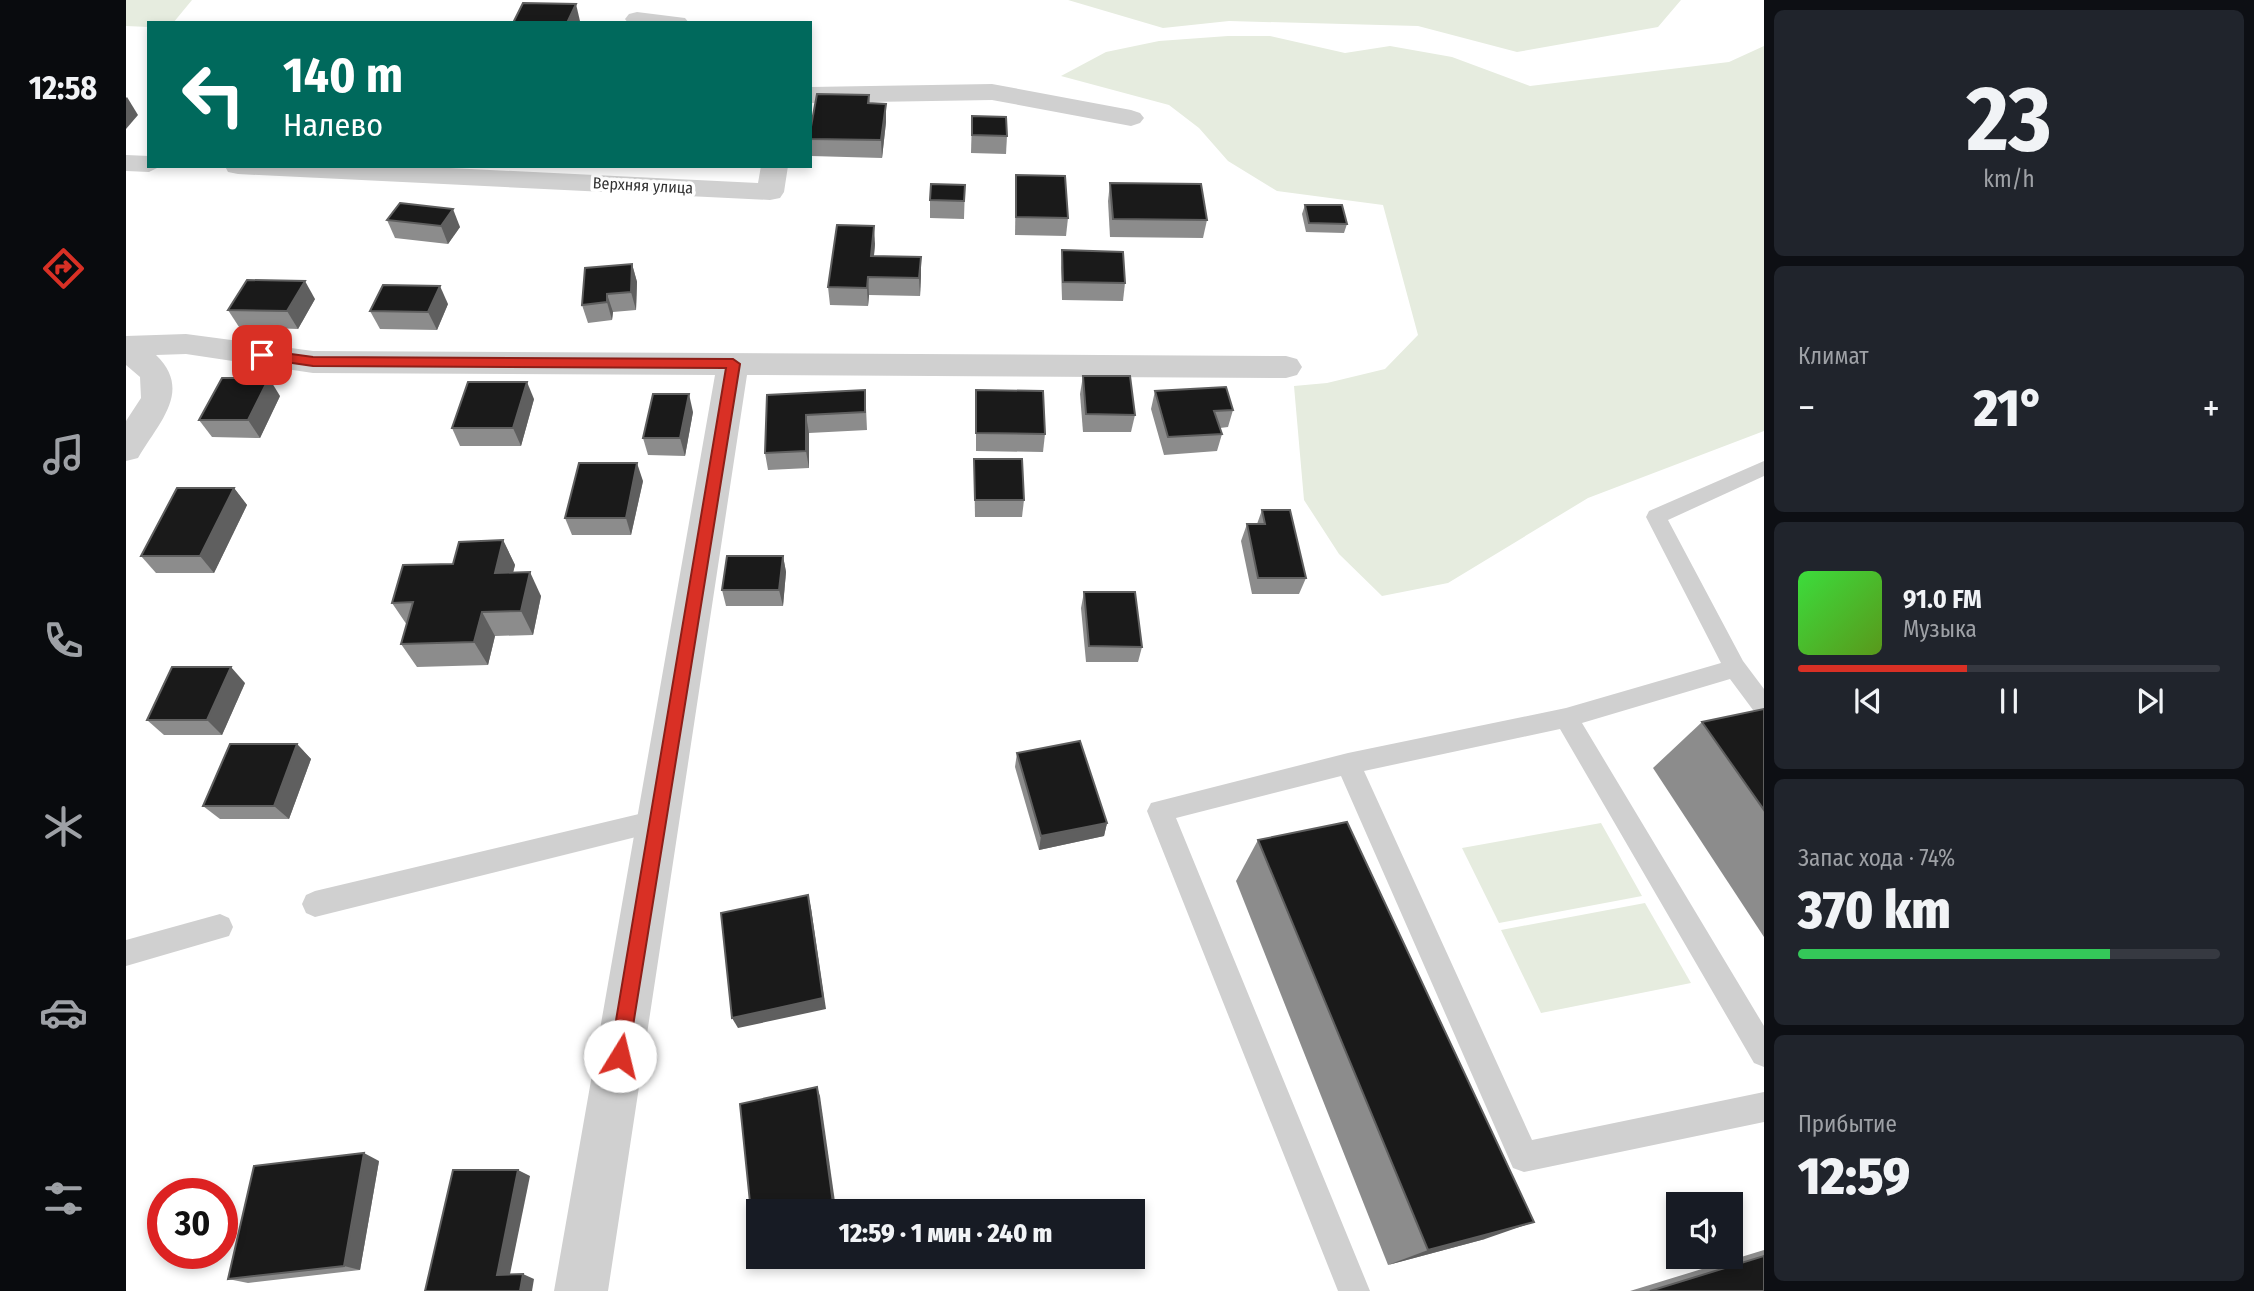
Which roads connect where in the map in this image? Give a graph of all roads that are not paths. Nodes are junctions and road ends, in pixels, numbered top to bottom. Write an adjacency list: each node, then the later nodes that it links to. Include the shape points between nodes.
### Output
1 (637, 19): 2 (street)
2 (657, 21)
3 (812, 94): 4 (street, via 992,92)
4 (1131, 118)
5 (126, 163): 6 (street)
6 (147, 164)
7 (279, 168): 8 (street, Верхняя улица, via 770,192)
8 (775, 168)
9 (126, 346): 11 (street, via 186,344 313,362)
10 (126, 354): 13 (street, via 141,359 156,374 157,398)
11 (733, 364): 12 (street); 19 (street)
12 (1286, 367)
13 (126, 449)
14 (1764, 468): 15 (lane, via 1657,517)
15 (1735, 668): 16 (lane); 17 (lane)
16 (1764, 707)
17 (1566, 719): 18 (lane); 23 (lane)
18 (1348, 764): 24 (lane, via 1524,1157); 26 (lane, via 1160,811)
19 (660, 820): 20 (lane); 25 (street)
20 (315, 904)
21 (220, 928): 22 (lane)
22 (126, 953)
23 (1764, 1053)
24 (1764, 1107)
25 (581, 1291)
26 (1354, 1291)

